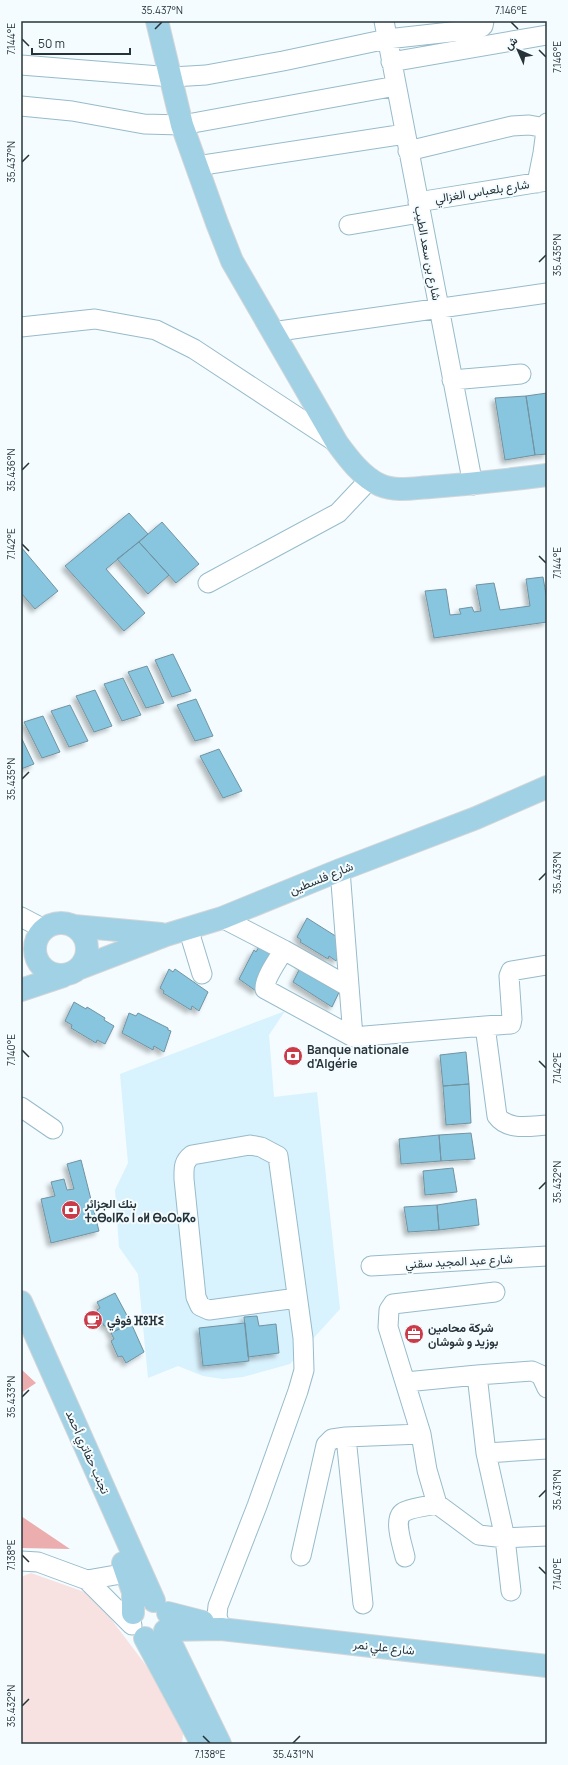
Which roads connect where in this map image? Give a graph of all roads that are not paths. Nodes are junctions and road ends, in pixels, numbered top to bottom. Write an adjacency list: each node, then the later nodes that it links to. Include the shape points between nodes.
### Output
1 (157, 21): 8 (main road)
2 (484, 21): 3 (street, via 483,26 478,29)
3 (433, 27): 4 (street)
4 (385, 30): 6 (street, شارع بن سعد الطيب); 8 (street, via 242,68 206,75)
5 (547, 35): 6 (street)
6 (391, 62): 9 (street, شارع بن سعد الطيب)
7 (21, 65): 8 (street)
8 (172, 77): 11 (main road)
9 (396, 86): 11 (street); 13 (street, شارع بن سعد الطيب)
10 (21, 106): 11 (street, via 72,111 144,124)
11 (182, 125): 14 (main road)
12 (547, 126): 13 (street, via 512,126); 15 (street)
13 (407, 142): 14 (street); 16 (street, شارع بن سعد الطيب)
14 (197, 166): 21 (main road, via 232,261)
15 (542, 182): 16 (street, شارع بلعباس الغزالي)
16 (419, 207): 17 (street, شارع بلعباس الغزالي); 19 (street, شارع بن سعد الطيب)
17 (349, 225)
18 (547, 293): 19 (street)
19 (438, 308): 21 (street); 23 (street, شارع بن سعد الطيب)
20 (21, 327): 24 (street, via 95,319 156,330 194,349)
21 (272, 332): 24 (main road)
22 (521, 374): 23 (street)
23 (452, 380): 27 (street, شارع بن سعد الطيب)
24 (337, 443): 26 (main road, via 349,460)
25 (547, 475): 27 (main road)
26 (370, 479): 27 (main road, via 380,486 396,490); 28 (street, via 338,513)
27 (473, 485)
28 (208, 583)
29 (547, 787): 31 (main road, شارع فلسطين)
30 (547, 804): 31 (main road, شارع فلسطين)
31 (476, 818): 32 (main road, شارع فلسطين)
32 (340, 870): 34 (main road, شارع فلسطين); 44 (street)
33 (21, 917): 38 (street)
34 (222, 918): 36 (main road, شارع فلسطين); 39 (street)
35 (74, 926): 37 (main road); 38 (main road, via 58,923); 41 (main road, via 85,938 88,954 85,962)
36 (188, 928): 37 (main road, شارع فلسطين); 42 (street)
37 (166, 935): 41 (main road, شارع فلسطين)
38 (40, 938): 41 (main road, via 38,962 42,968 55,975); 43 (main road)
39 (284, 950): 44 (street); 47 (street, via 271,971 265,989)
40 (547, 965): 46 (street, via 511,971 511,1024)
41 (71, 972): 45 (main road, شارع فلسطين)
42 (202, 974)
43 (21, 978)
44 (349, 987): 47 (street)
45 (21, 990)
46 (485, 1026): 47 (street); 49 (street, via 497,1116 506,1124 515,1126)
47 (353, 1037)
48 (21, 1107): 50 (street)
49 (547, 1125)
50 (53, 1129)
51 (547, 1256): 52 (street, شارع عبد المجيد سقني)
52 (372, 1266)
53 (495, 1292): 58 (street, via 393,1304 389,1310 388,1327)
54 (297, 1298): 54 (street, via 278,1156 265,1148 250,1145 192,1155 188,1158 184,1166 184,1179 196,1297 200,1306 209,1310); 76 (street, via 303,1338 304,1370 257,1506 218,1606)
55 (21, 1302): 74 (main road, تجنب حفاتري أحمد)
56 (21, 1331): 70 (main road, تجنب حفاتري أحمد)
57 (477, 1375): 58 (street); 59 (street, via 532,1371 540,1375); 63 (street)
58 (406, 1382): 60 (street)
59 (547, 1388)
60 (421, 1434): 61 (street); 64 (street)
61 (346, 1437): 67 (street, via 332,1439 326,1445); 73 (street)
62 (547, 1450): 63 (street)
63 (486, 1453): 66 (street)
64 (436, 1504): 66 (street, via 479,1535); 68 (street, via 400,1514 399,1532)
65 (547, 1536): 66 (street)
66 (505, 1538): 72 (street)
67 (301, 1556)
68 (405, 1557)
69 (21, 1561): 71 (street, via 38,1562)
70 (127, 1573): 71 (street); 75 (main road, تجنب حفاتري أحمد, via 133,1592)
71 (87, 1580): 75 (street)
72 (511, 1591)
73 (363, 1604)
74 (164, 1619): 75 (main road, via 156,1638); 75 (main road, via 142,1603); 76 (main road, شارع علي نمر, via 204,1622); 78 (main road, تجنب حفاتري أحمد)
75 (137, 1625): 78 (main road)
76 (220, 1629): 77 (main road, شارع علي نمر)
77 (547, 1666)
78 (213, 1742)

